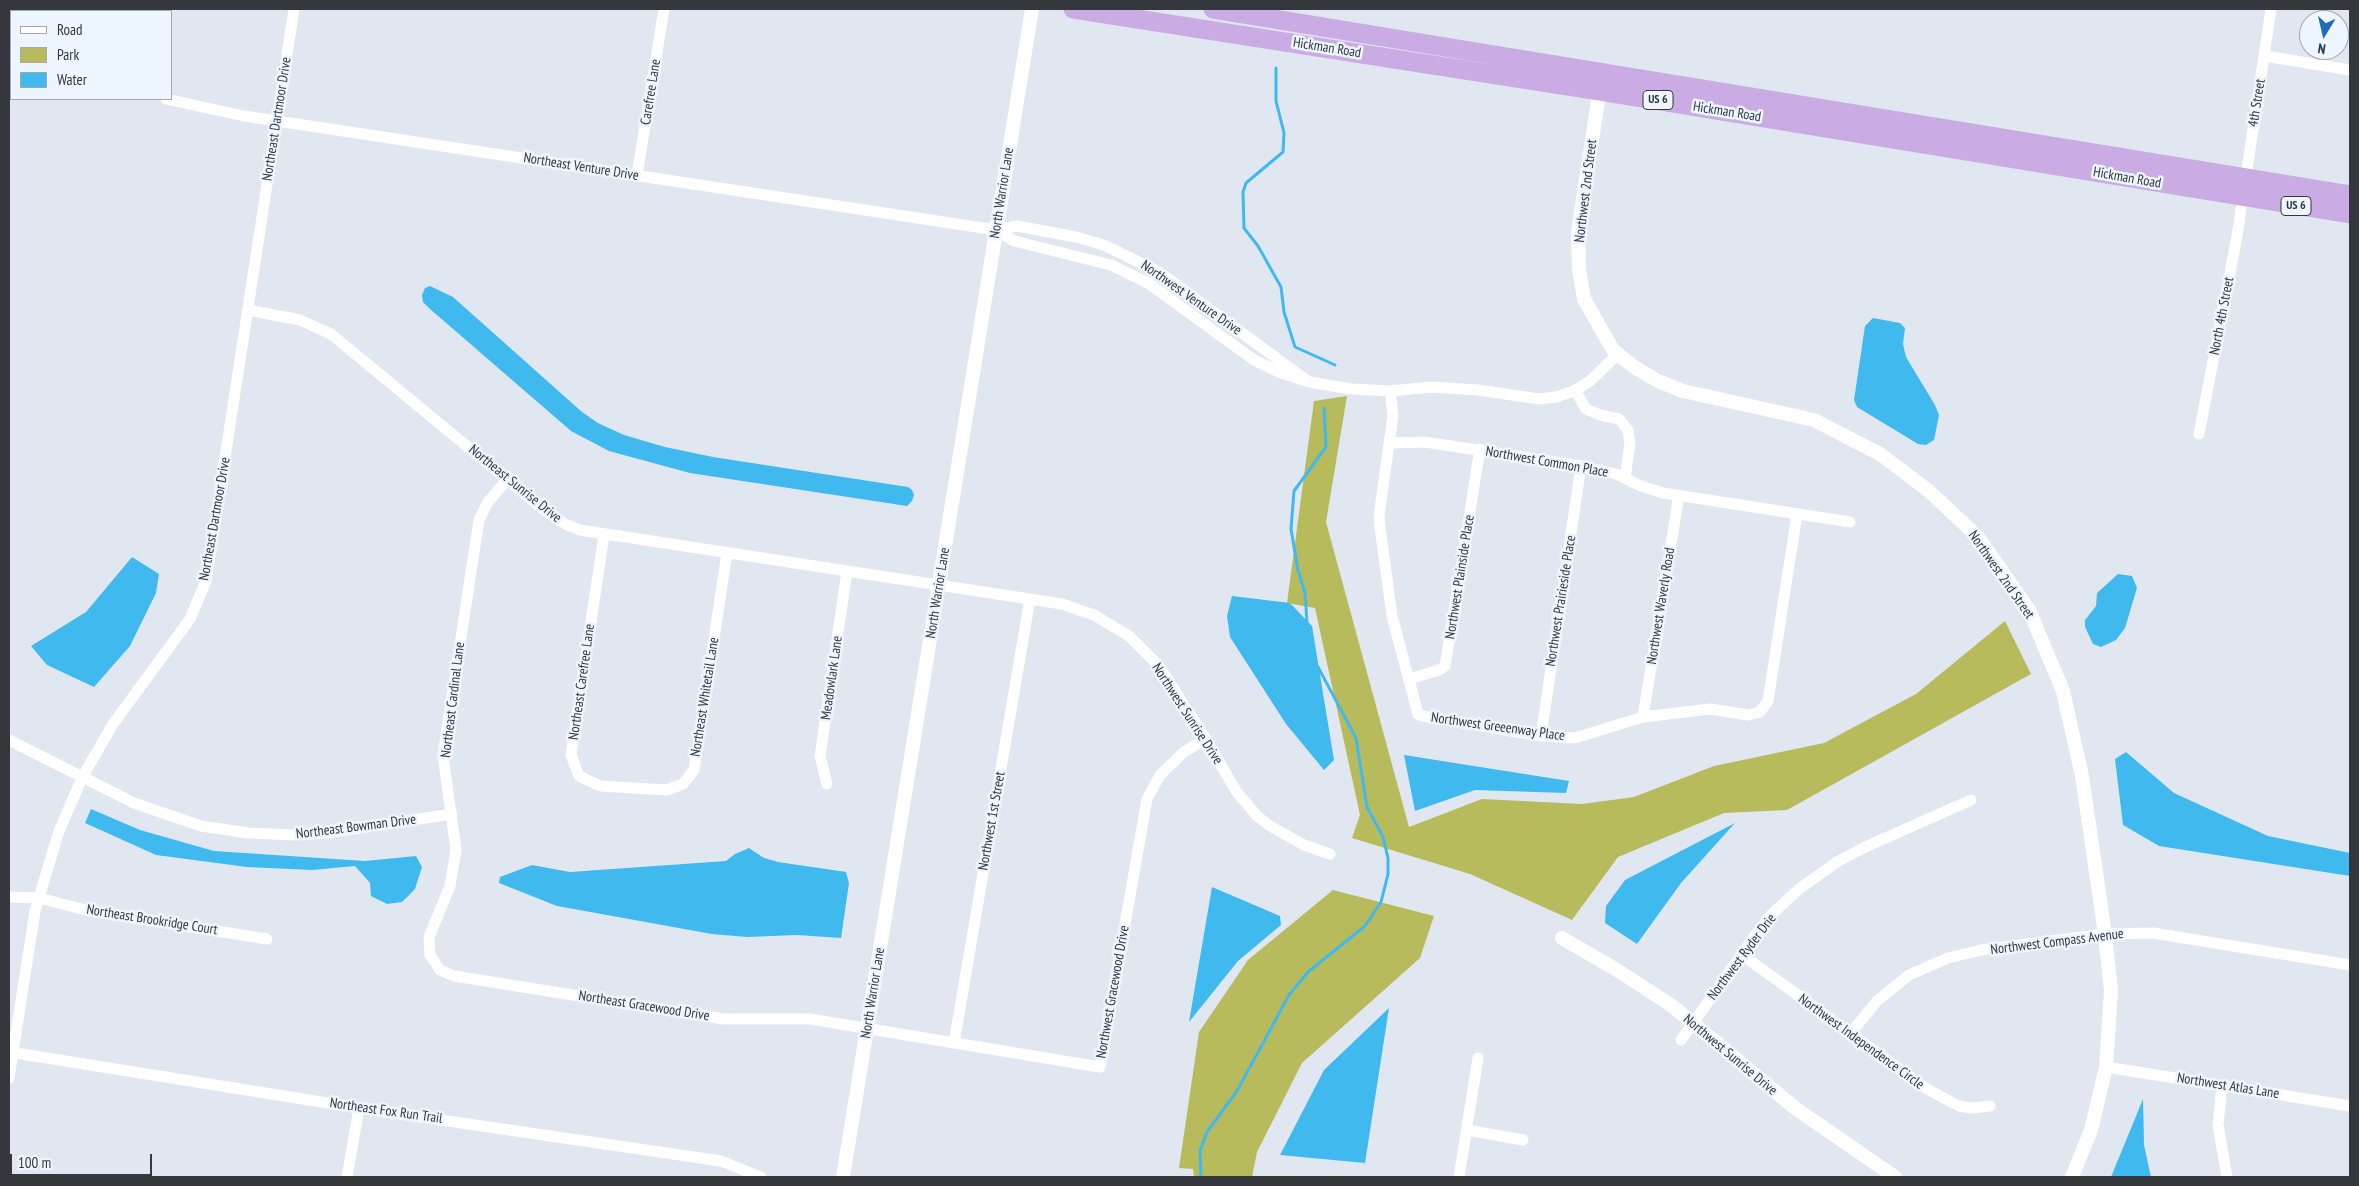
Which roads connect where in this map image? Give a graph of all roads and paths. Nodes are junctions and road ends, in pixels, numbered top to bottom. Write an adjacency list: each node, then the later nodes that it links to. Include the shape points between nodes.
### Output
1 (294, 9): 11 (street, Northeast Dartmoor Drive)
2 (664, 9): 12 (street, Carefree Lane)
3 (1032, 9): 17 (street, North Warrior Lane)
4 (1073, 9): 9 (highway, Hickman Road / US 6)
5 (1213, 9): 9 (highway, Hickman Road / US 6)
6 (2271, 9): 7 (street, 4th Street)
7 (2265, 56): 8 (street); 13 (street, 4th Street)
8 (2350, 70)
9 (1601, 82): 13 (highway, Hickman Road / US 6); 15 (highway, Hickman Road / US 6); 19 (street, Northwest 2nd Street, via 1578,232 1579,269 1584,299)
10 (170, 100): 11 (street, Northeast Venture Drive)
11 (277, 120): 12 (street, Northeast Venture Drive); 18 (street, Northeast Dartmoor Drive)
12 (638, 176): 17 (street, Northeast Venture Drive)
13 (2246, 179): 14 (highway, Hickman Road / US 6); 15 (street, 4th Street)
14 (2350, 195)
15 (2242, 197): 16 (highway, Hickman Road / US 6); 23 (street, North 4th Street, via 2238,236)
16 (2350, 214)
17 (996, 230): 20 (street, Northwest Venture Drive, via 1014,241 1111,265 1148,282 1254,360); 20 (street, Northwest Venture Drive, via 1017,226 1076,237 1138,260 1178,285); 35 (street, North Warrior Lane)
18 (248, 310): 28 (street, Northeast Sunrise Drive, via 300,320 331,334); 42 (street, Northeast Dartmoor Drive, via 210,561 199,599 179,636 112,724)
19 (1618, 354): 22 (street, Northwest Venture Drive, via 1590,381); 50 (street, Northwest 2nd Street, via 1658,381 1683,391 1814,420 1880,454 1929,491 1978,537 2029,610 2064,691 2082,776)
20 (1309, 382): 21 (street, Northwest Venture Drive, via 1351,389)
21 (1390, 390): 22 (street, Northwest Venture Drive, via 1432,387 1539,399); 24 (street, Northwest Greeenway Place, via 1393,415)
22 (1575, 390): 27 (street, via 1586,409 1619,419 1628,430 1630,444)
23 (2199, 434)
24 (1389, 442): 25 (street, Northwest Common Place, via 1425,442); 37 (street, Northwest Greeenway Place, via 1379,516 1392,616)
25 (1480, 449): 26 (street, Northwest Common Place); 37 (street, Northwest Plainside Place, via 1445,666)
26 (1581, 466): 27 (street, Northwest Common Place); 39 (street, Northwest Prairieside Place)
27 (1625, 478): 29 (street, Northwest Common Place, via 1641,486)
28 (507, 480): 32 (street, Northeast Sunrise Drive, via 565,524); 46 (street, Northeast Cardinal Lane, via 483,510 478,525 443,755)
29 (1679, 495): 30 (street, Northwest Common Place); 38 (street, Northwest Waverly Road)
30 (1797, 514): 31 (street, Northwest Common Place); 38 (street, Northwest Greeenway Place, via 1768,701 1760,712 1748,715 1710,709)
31 (1850, 522)
32 (604, 535): 33 (street, Northeast Sunrise Drive); 44 (street, Northeast Carefree Lane, via 571,755 579,776 600,786)
33 (727, 553): 34 (street, Northeast Sunrise Drive); 44 (street, Northeast Whitetail Lane, via 694,770 683,784 668,790)
34 (847, 572): 35 (street, Northeast Sunrise Drive); 43 (street, Meadowlark Lane, via 820,756)
35 (939, 586): 36 (street, Northwest Sunrise Drive); 57 (street, North Warrior Lane)
36 (1030, 599): 40 (street, Northwest Sunrise Drive, via 1062,604 1094,615 1129,636 1158,666); 60 (street, Northwest 1st Street)
37 (1409, 678): 39 (street, Northwest Greeenway Place, via 1418,714 1422,716)
38 (1643, 717): 39 (street, Northwest Greeenway Place, via 1574,738)
39 (1541, 736)
40 (1206, 739): 47 (street, Northwest Sunrise Drive, via 1236,791 1257,816 1304,845); 60 (street, Northwest Gracewood Drive, via 1184,752 1160,775 1148,799 1100,1067)
41 (9, 740): 42 (street, Northeast Bowman Drive)
42 (84, 776): 46 (street, Northeast Bowman Drive, via 134,803 172,817 201,826 248,833 326,833); 49 (street, Northeast Dartmoor Drive, via 53,848)
43 (827, 784)
44 (630, 788)
45 (1971, 800): 53 (street, Northwest Ryder Drie, via 1837,862 1799,889 1771,915)
46 (452, 814): 54 (street, Northeast Cardinal Lane, via 456,850 454,871 429,937)
47 (1330, 854)
48 (9, 897): 49 (street, Northeast Brookridge Court)
49 (39, 898): 52 (street, Northeast Brookridge Court, via 90,911); 61 (street, Northeast Dartmoor Drive)
50 (2105, 934): 55 (street, Northwest Compass Avenue, via 2153,933); 58 (street, Northwest Compass Avenue, via 1981,950 1928,965 1908,975 1884,995); 63 (street, Northwest 2nd Street, via 2111,991)
51 (1562, 938): 56 (street, Northwest Sunrise Drive, via 1640,984)
52 (267, 939)
53 (1741, 954): 56 (street, Northwest Ryder Drie); 58 (street, Northwest Independence Circle)
54 (430, 955): 57 (street, Northeast Gracewood Drive, via 440,970 454,976 724,1019 810,1019)
55 (2350, 965)
56 (1693, 1023): 59 (street, Northwest Ryder Drie); 75 (street, Northwest Sunrise Drive, via 1795,1108)
57 (868, 1028): 60 (street, Northwest Gracewood Drive); 73 (street, North Warrior Lane)
58 (1850, 1034): 66 (street, Northwest Independence Circle, via 1946,1100 1972,1108)
59 (1681, 1040)
60 (954, 1043)
61 (11, 1052): 64 (street, Northeast Dartmoor Drive); 68 (street, Northeast Fox Run Trail)
62 (1478, 1058): 69 (street)
63 (2106, 1067): 65 (street, Northwest Atlas Lane); 76 (street, Northwest 2nd Street, via 2092,1130)
64 (9, 1078)
65 (2222, 1086): 67 (street, Northwest Atlas Lane); 77 (street, via 2218,1125)
66 (1990, 1106)
67 (2350, 1106)
68 (359, 1108): 71 (street); 72 (street, Northeast Fox Run Trail, via 721,1161)
69 (1467, 1130): 70 (street); 74 (street)
70 (1523, 1140)
71 (347, 1177)
72 (761, 1177)
73 (844, 1177)
74 (1459, 1177)
75 (1895, 1177)
76 (2072, 1177)
77 (2227, 1177)

